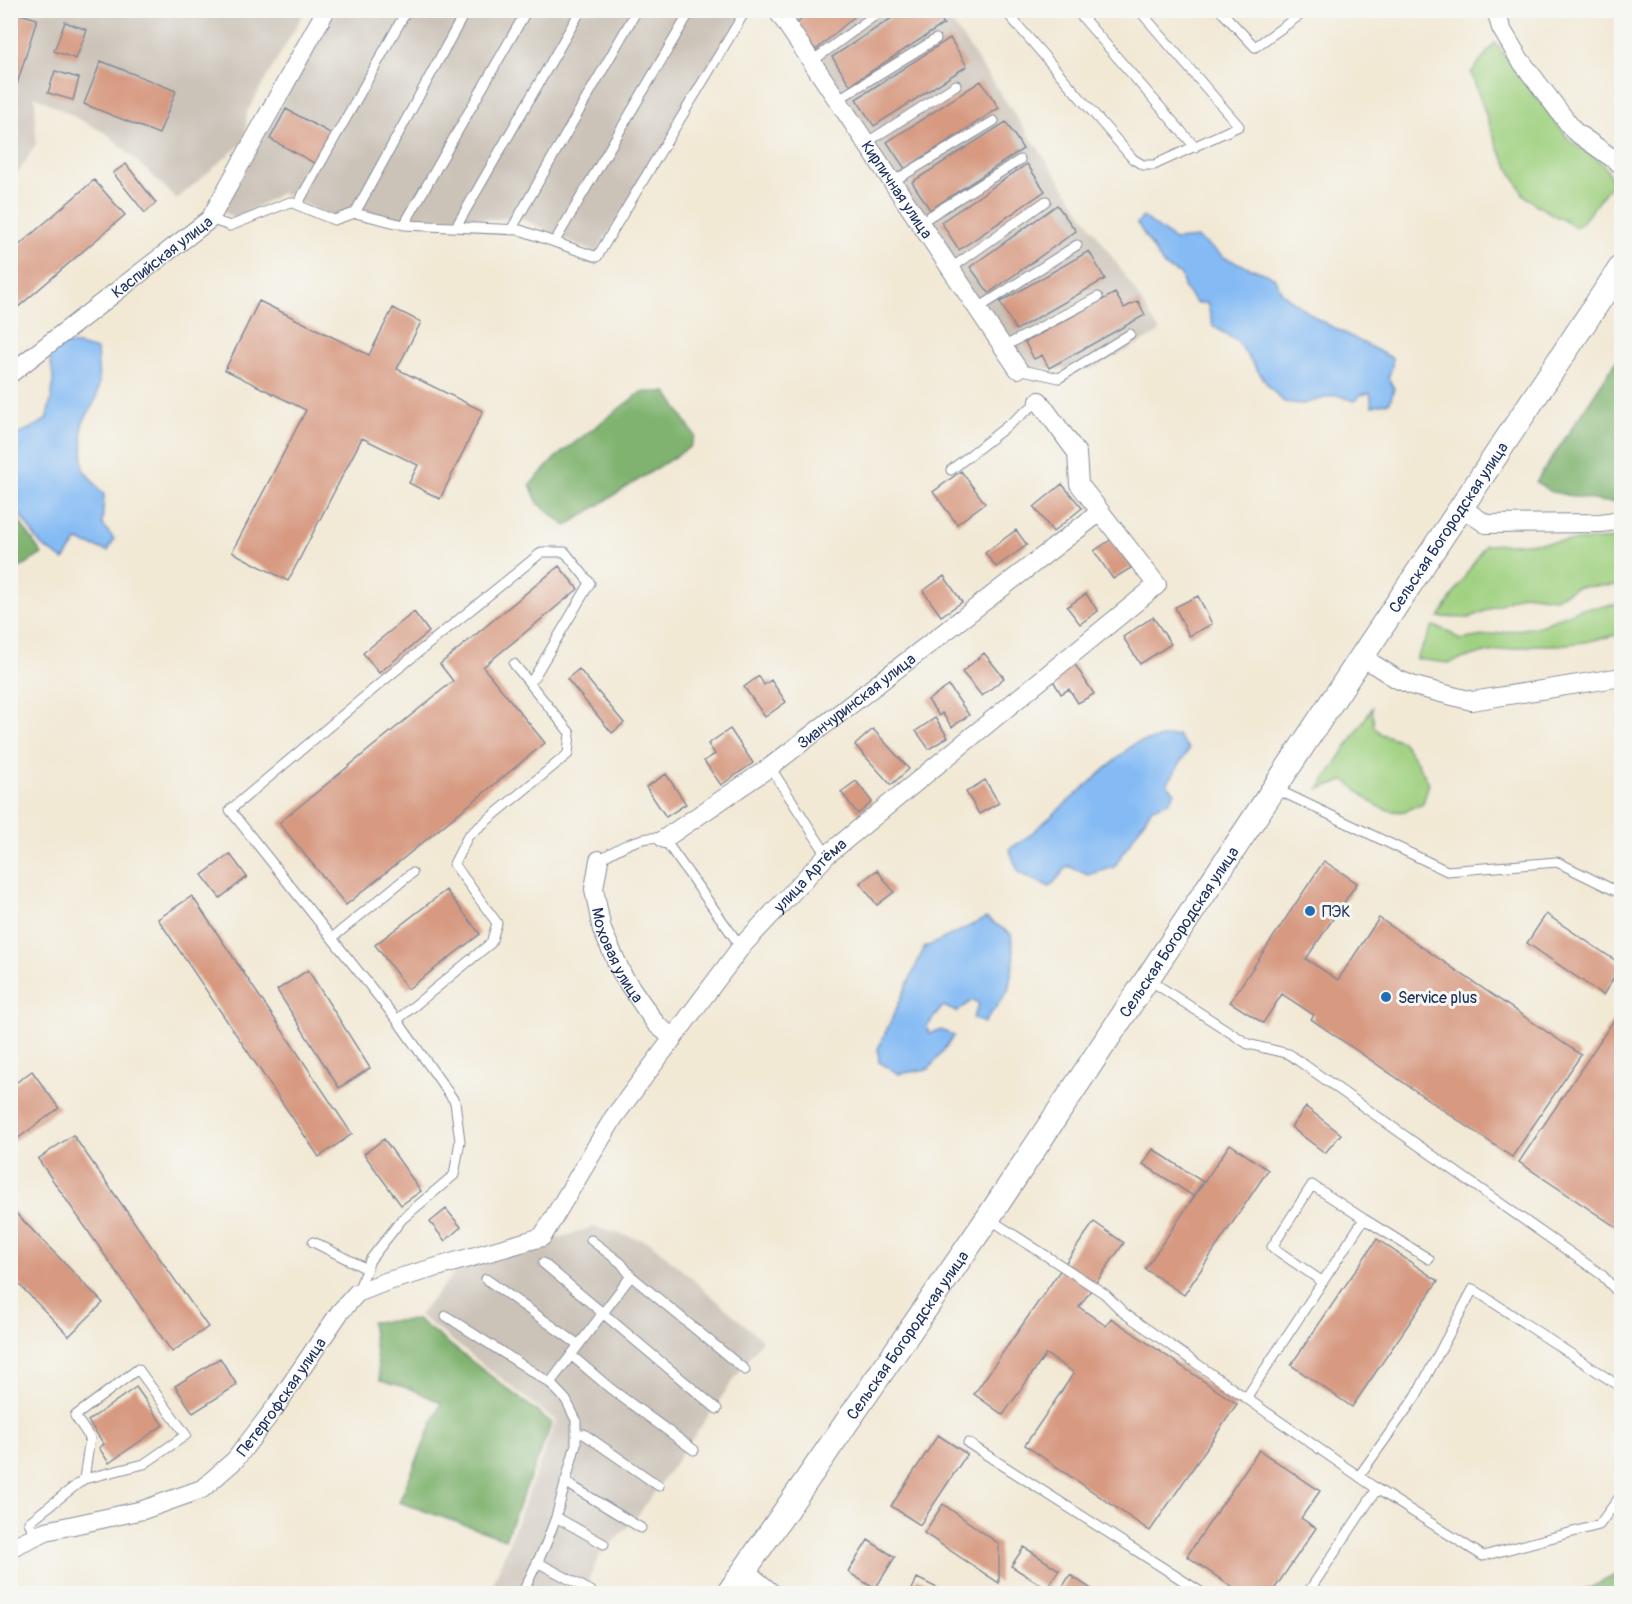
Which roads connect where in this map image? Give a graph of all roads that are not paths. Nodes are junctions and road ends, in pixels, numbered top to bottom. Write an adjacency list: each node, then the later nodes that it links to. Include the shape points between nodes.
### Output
1 (326, 10): 33 (street, Каспийская улица)
2 (406, 10): 31 (lane)
3 (466, 10): 32 (lane)
4 (527, 10): 35 (lane)
5 (581, 10): 36 (lane)
6 (636, 10): 37 (lane)
7 (691, 10): 38 (lane)
8 (746, 10): 38 (lane, via 597,257)
9 (799, 10): 18 (lane)
10 (882, 10): 21 (lane)
11 (1076, 10): 26 (lane)
12 (1139, 10): 26 (lane, via 1239,126)
13 (1220, 10): 19 (lane, via 1255,47)
14 (1286, 10): 19 (lane)
15 (1307, 10): 19 (lane)
16 (1496, 10): 28 (street, via 1501,28 1518,57 1574,131)
17 (1009, 12): 26 (lane, via 1133,159 1143,165 1154,165)
18 (781, 17): 21 (street, Кирпичная улица)
19 (1294, 20)
20 (936, 39): 23 (lane)
21 (812, 62): 23 (street, Кирпичная улица)
22 (956, 85): 25 (lane)
23 (837, 100): 25 (street, Кирпичная улица)
24 (994, 121): 29 (lane)
25 (866, 143): 29 (street, Кирпичная улица)
26 (1195, 147)
27 (1020, 160): 34 (lane)
28 (1622, 165)
29 (892, 182): 34 (street, Кирпичная улица)
30 (1046, 201): 41 (lane)
31 (297, 205): 32 (lane, via 334,220); 33 (lane, via 290,202 230,226)
32 (355, 213): 35 (lane)
33 (210, 219): 47 (street, Каспийская улица)
34 (920, 223): 41 (street, Кирпичная улица)
35 (404, 225): 36 (lane)
36 (456, 227): 37 (lane)
37 (511, 230): 38 (lane)
38 (555, 241)
39 (1077, 245): 43 (lane)
40 (1622, 266): 50 (main road, Сельская Богородская улица)
41 (950, 269): 43 (street, Кирпичная улица)
42 (1098, 297): 45 (lane)
43 (977, 309): 45 (street, Кирпичная улица)
44 (1130, 334): 46 (lane, via 1059,378)
45 (1003, 347): 46 (street, Кирпичная улица)
46 (1018, 369)
47 (10, 374)
48 (1039, 401): 49 (lane); 51 (street, via 1077,453 1079,484)
49 (951, 470)
50 (1462, 508): 52 (street, via 1486,525); 53 (main road, Сельская Богородская улица)
51 (1100, 512): 57 (street, Зианчуринская улица); 60 (street, улица Артёма, via 1157,585)
52 (1622, 520)
53 (1362, 657): 55 (street, via 1414,686 1472,701); 58 (main road, Сельская Богородская улица)
54 (514, 664): 56 (lane)
55 (1622, 676)
56 (530, 684): 64 (lane, via 590,583 565,552 542,552 230,810); 67 (lane, via 570,733 568,754 468,836 454,864 497,923 491,943)
57 (770, 767): 59 (street, Зианчуринская улица); 60 (lane)
58 (1274, 788): 63 (lane, via 1447,871 1557,862); 66 (main road, Сельская Богородская улица)
59 (664, 838): 61 (lane, Зианчуринская улица, via 651,836); 65 (lane)
60 (827, 855): 65 (street, улица Артёма)
61 (600, 860): 68 (street, Моховая улица, via 594,889 602,930 623,976 656,1024)
62 (412, 873): 64 (lane)
63 (1622, 894)
64 (332, 938): 67 (lane)
65 (741, 947): 68 (street, улица Артёма)
66 (1146, 978): 69 (main road, Сельская Богородская улица); 81 (lane, via 1248,1044 1289,1054 1602,1275)
67 (397, 1020): 76 (lane, via 455,1102 460,1141 454,1174 402,1219)
68 (673, 1038): 71 (street, улица Артёма, via 614,1117)
69 (988, 1218): 89 (lane, via 1105,1294 1124,1313); 106 (main road, Сельская Богородская улица)
70 (1364, 1219): 74 (lane); 79 (lane); 79 (lane, via 1312,1185 1272,1247)
71 (542, 1237): 80 (street, Петергофская улица)
72 (591, 1240): 77 (lane)
73 (313, 1242): 76 (lane)
74 (1429, 1259)
75 (543, 1263): 82 (lane)
76 (367, 1269): 80 (lane)
77 (631, 1276): 82 (lane); 86 (lane)
78 (486, 1279): 84 (lane)
79 (1323, 1282): 89 (lane)
80 (357, 1293): 102 (street, Петергофская улица, via 235,1460 202,1489 143,1510)
81 (1622, 1297)
82 (602, 1314): 84 (lane); 90 (lane)
83 (446, 1316): 87 (lane)
84 (579, 1345): 85 (lane)
85 (572, 1355): 87 (lane); 93 (lane)
86 (745, 1370)
87 (550, 1383): 91 (lane, via 566,1400 576,1420)
88 (1622, 1388): 94 (lane, via 1473,1289 1416,1396)
89 (1246, 1398): 94 (lane)
90 (717, 1410)
91 (576, 1434): 96 (lane); 97 (lane, via 584,1434)
92 (968, 1443): 111 (lane)
93 (694, 1450)
94 (1359, 1476): 98 (lane)
95 (84, 1479): 95 (lane, via 144,1464 186,1436 138,1369 75,1416 90,1438); 102 (lane, via 28,1522)
96 (565, 1482): 100 (lane); 101 (lane)
97 (659, 1486)
98 (1377, 1489): 99 (lane, via 1483,1556 1599,1525); 112 (lane)
99 (1622, 1494)
100 (556, 1517): 103 (lane); 105 (lane)
101 (641, 1528)
102 (35, 1536): 104 (street, Петергофская улица)
103 (604, 1544)
104 (10, 1548)
105 (537, 1562): 107 (lane); 108 (lane)
106 (744, 1570): 109 (main road, Сельская Богородская улица); 110 (street)
107 (591, 1591)
108 (522, 1593)
109 (728, 1593)
110 (773, 1593)
111 (1204, 1593)
112 (1307, 1593)

